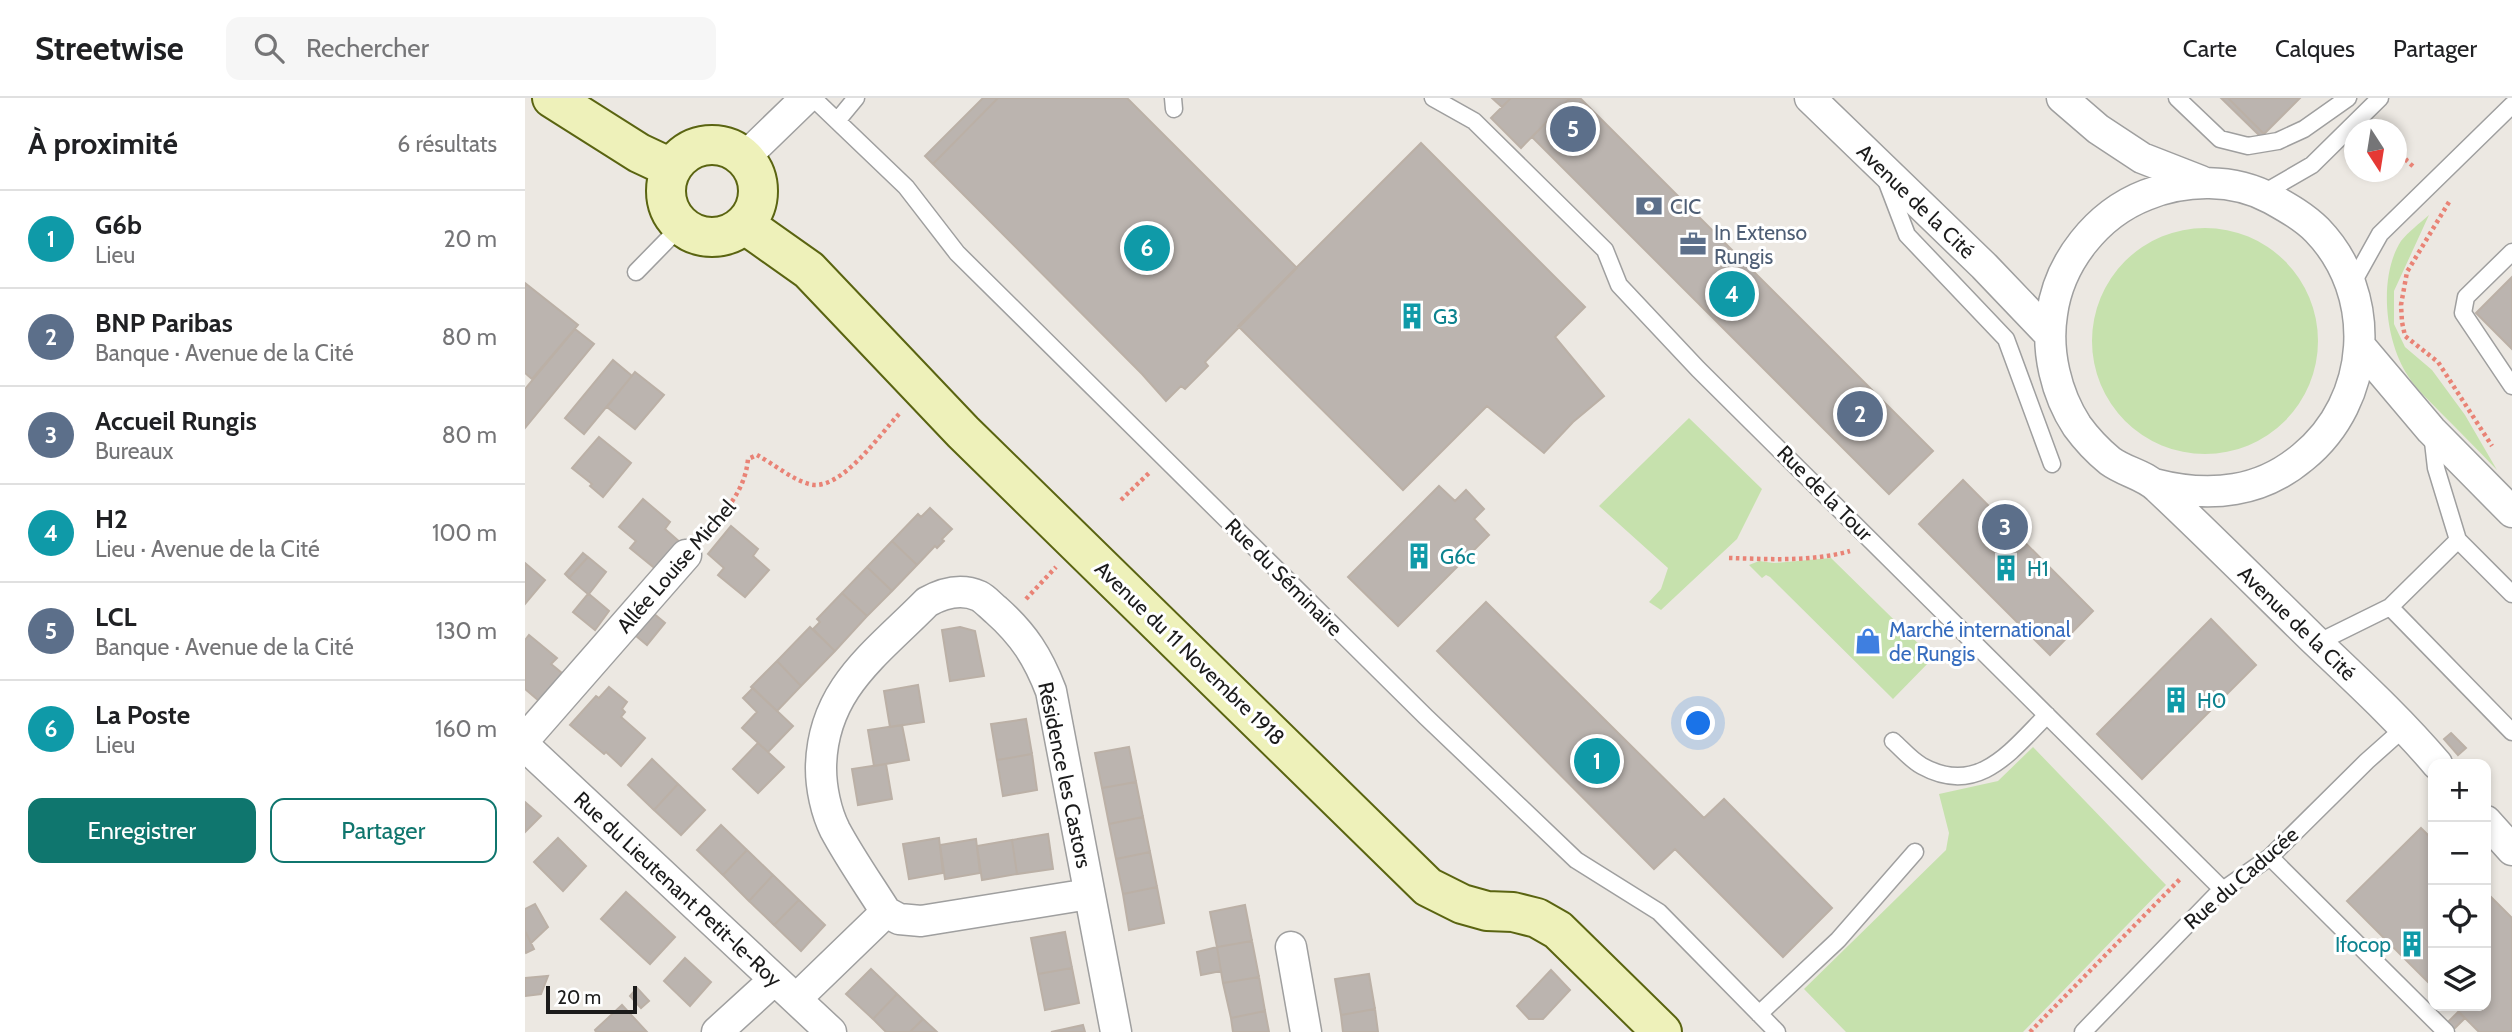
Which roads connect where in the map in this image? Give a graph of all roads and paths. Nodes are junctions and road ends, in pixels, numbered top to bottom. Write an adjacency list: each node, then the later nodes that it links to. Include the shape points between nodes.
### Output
1 (552, 98): 17 (main road)
2 (806, 98): 15 (street)
3 (813, 98): 13 (lane, Rue du Séminaire)
4 (856, 98): 13 (lane)
5 (1433, 98): 47 (lane, Rue de la Tour, via 1474,121 1605,250 1619,285 1672,341)
6 (1810, 98): 18 (street, Avenue de la Cité)
7 (2062, 98): 14 (street)
8 (2088, 98): 14 (lane)
9 (2177, 98): 10 (lane, via 2220,139 2248,146 2278,142)
10 (2348, 98)
11 (2378, 98): 21 (lane, via 2312,165)
12 (2512, 105): 20 (lane)
13 (837, 121): 64 (lane, Rue du Séminaire, via 906,187 957,254 1426,717 1576,860 1659,912)
14 (2098, 129): 19 (street, via 2142,158)
15 (744, 158): 17 (main road, via 733,149 705,145 686,153); 22 (main road, via 758,183 758,198)
16 (2407, 160): 20 (path)
17 (671, 168): 23 (main road, via 665,198)
18 (1883, 171): 27 (street, Avenue de la Cité); 33 (lane, via 1907,235 2006,339)
19 (2204, 183): 21 (street); 27 (street, via 2180,184 2135,199 2096,227 2080,246 2058,288)
20 (2432, 184): 26 (lane, via 2380,234); 32 (path, via 2451,199 2407,272 2400,306 2405,336 2438,362)
21 (2262, 194): 26 (street, via 2292,209 2317,230)
22 (744, 224): 23 (main road, via 720,237 699,235); 30 (main road, Avenue du 11 Novembre 1918, via 809,270)
23 (681, 226): 25 (lane)
24 (2512, 252): 29 (lane, via 2466,297 2463,313)
25 (636, 272)
26 (2351, 286): 28 (street)
27 (2050, 335): 35 (street, via 2056,383 2077,426 2111,461)
28 (2360, 346): 31 (street); 35 (street, via 2347,402 2314,448 2291,467 2229,490 2182,491)
29 (2512, 386)
30 (924, 391): 40 (path, Allée Louise Michel, via 828,485 810,485 757,455 748,458 747,474 737,495); 69 (main road, Avenue du 11 Novembre 1918, via 1428,887 1462,904 1537,918 1558,930)
31 (2431, 429): 37 (street); 38 (lane, via 2436,468)
32 (2498, 456)
33 (2052, 464)
34 (1150, 471): 36 (path)
35 (2154, 484): 46 (street, Avenue de la Cité)
36 (1121, 500)
37 (2512, 512)
38 (2458, 540): 43 (lane); 44 (lane)
39 (1851, 551): 41 (path, via 1803,558)
40 (686, 555): 50 (street, Allée Louise Michel)
41 (1729, 558)
42 (1060, 564): 45 (path)
43 (2512, 594)
44 (2390, 607): 46 (lane); 49 (lane)
45 (1007, 619): 60 (street, Résidence les Castors, via 1039,660 1051,691); 61 (street, Résidence les Castors, via 980,597 941,594 927,602 848,682 830,713 821,756 828,812)
46 (2317, 643): 48 (street, Avenue de la Cité)
47 (2047, 715): 51 (lane, via 2003,759 1985,771 1962,777 1921,766); 58 (lane, Rue de la Tour)
48 (2403, 729): 53 (street, Avenue de la Cité); 57 (lane, Rue du Caducée)
49 (2512, 732)
50 (525, 739)
51 (1893, 741)
52 (525, 746): 63 (street, Rue du Lieutenant Petit-le-Roy)
53 (2432, 759)
54 (2487, 822): 55 (street)
55 (2512, 850)
56 (1915, 852): 64 (lane, via 1838,940)
57 (2270, 857): 59 (lane, Rue du Caducée); 73 (lane)
58 (2195, 862): 59 (lane, Rue de la Tour); 71 (path)
59 (2222, 890): 72 (lane, Rue du Caducée)
60 (1089, 894): 61 (street, Résidence les Castors, via 921,921 899,919); 67 (street, Résidence les Castors)
61 (886, 912): 63 (street)
62 (1291, 947): 68 (street)
63 (785, 989): 65 (street); 66 (street, Rue du Lieutenant Petit-le-Roy)
64 (1759, 1014): 70 (lane, Rue du Séminaire)
65 (717, 1032)
66 (831, 1032)
67 (1116, 1032)
68 (1305, 1032)
69 (1662, 1032)
70 (1777, 1032)
71 (2030, 1032)
72 (2083, 1032)
73 (2447, 1032)

